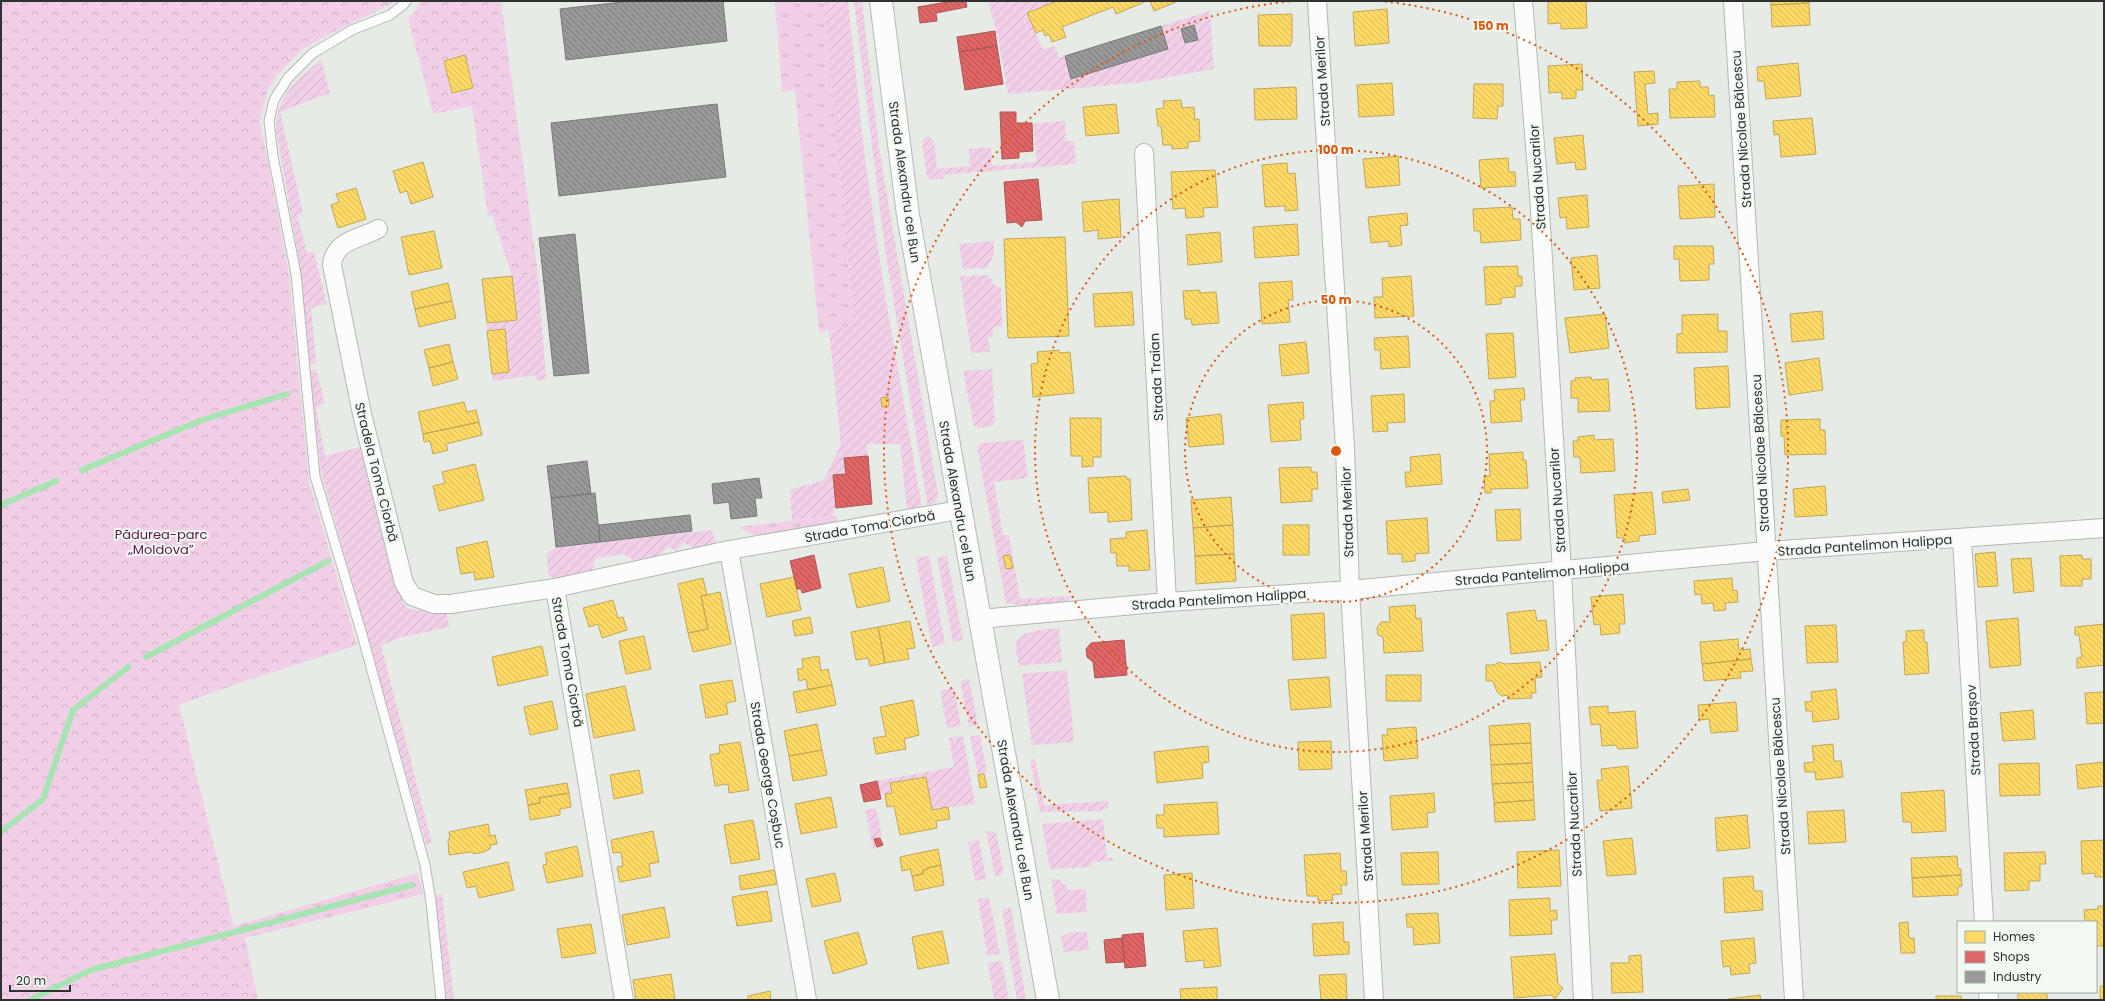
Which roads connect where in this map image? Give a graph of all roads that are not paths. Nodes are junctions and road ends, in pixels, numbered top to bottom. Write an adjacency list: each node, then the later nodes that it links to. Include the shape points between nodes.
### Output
1 (406, 1): 19 (lane, via 390,15 352,30 313,53 288,78 274,100 269,121 296,274 315,476 363,638 425,865)
2 (881, 1): 8 (main road, Strada Alexandru cel Bun, via 908,215)
3 (1317, 1): 15 (street, Strada Merilor, via 1345,448)
4 (1523, 1): 13 (street, Strada Nucarilor, via 1539,194)
5 (1733, 1): 12 (street, Strada Nicolae Bălcescu)
6 (1144, 152): 16 (street, Strada Traian)
7 (378, 229): 14 (street, Stradela Toma Ciorbă, via 337,248 332,265 362,414 404,583 412,596 434,604 451,604)
8 (959, 510): 11 (street, Strada Toma Ciorbă); 17 (main road, Strada Alexandru cel Bun)
9 (2104, 528): 10 (street, Strada Pantelimon Halippa)
10 (1962, 539): 12 (street, Strada Pantelimon Halippa); 18 (street, Strada Brașov)
11 (729, 550): 14 (street, Strada Toma Ciorbă); 21 (street, Strada George Coșbuc)
12 (1766, 551): 13 (street, Strada Pantelimon Halippa); 25 (street, Strada Nicolae Bălcescu)
13 (1562, 571): 15 (street, Strada Pantelimon Halippa); 24 (street, Strada Nucarilor)
14 (555, 588): 20 (street, Strada Toma Ciorbă)
15 (1350, 590): 16 (street, Strada Pantelimon Halippa); 23 (street, Strada Merilor)
16 (1167, 602): 17 (street, Strada Pantelimon Halippa)
17 (980, 619): 22 (main road, Strada Alexandru cel Bun)
18 (1984, 921)
19 (441, 1000)
20 (624, 1000)
21 (807, 1000)
22 (1048, 1000)
23 (1374, 1000)
24 (1583, 1000)
25 (1794, 1000)

